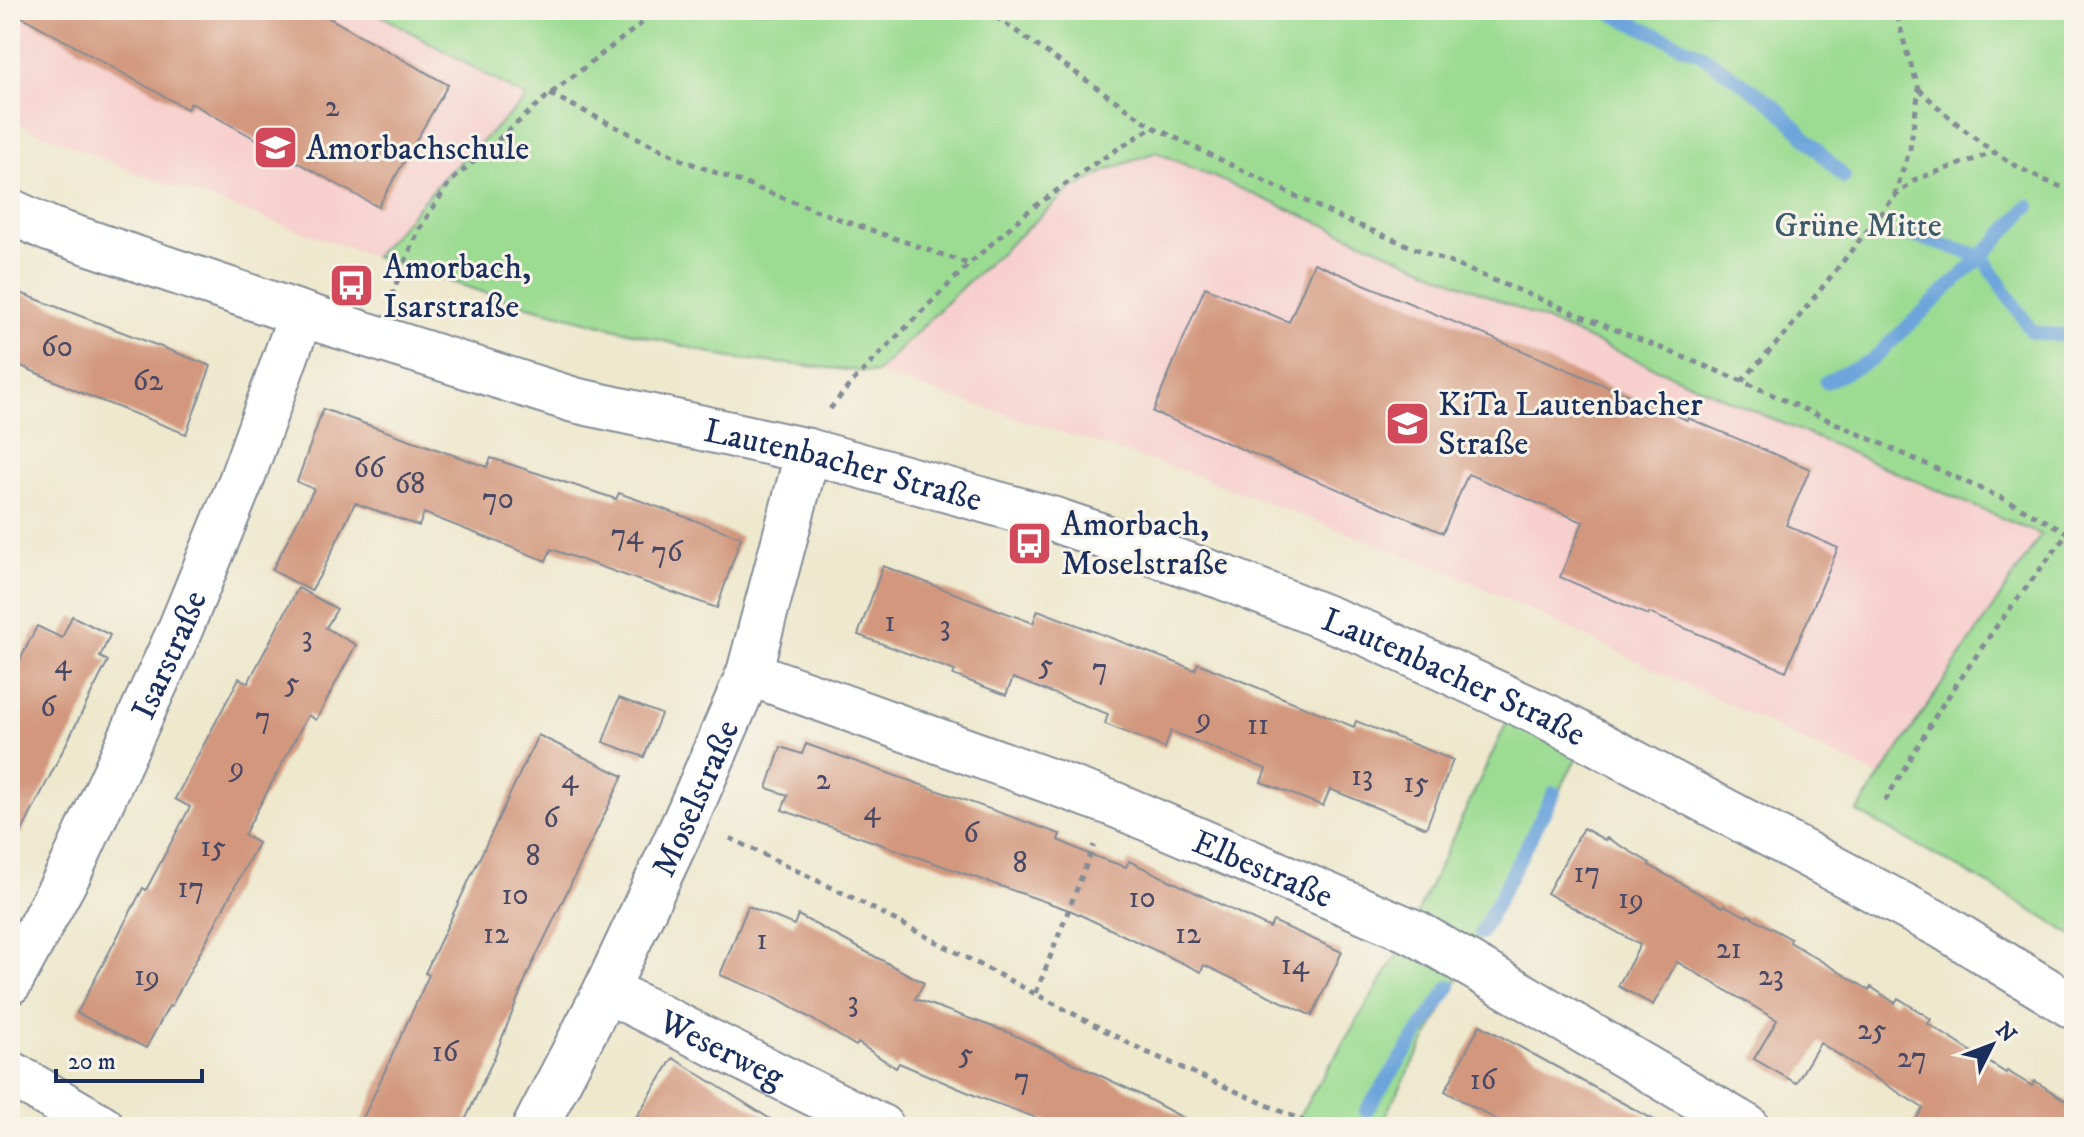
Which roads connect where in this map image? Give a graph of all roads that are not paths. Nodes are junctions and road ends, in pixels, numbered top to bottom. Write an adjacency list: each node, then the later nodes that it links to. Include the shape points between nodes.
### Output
1 (10, 211): 2 (street, Lautenbacher Straße)
2 (301, 314): 3 (street, Lautenbacher Straße, via 574,400); 5 (street, Isarstraße, via 179,632 69,873)
3 (808, 451): 4 (street, Moselstraße); 7 (street, Lautenbacher Straße, via 1055,520 1223,577 1370,635 1562,724 1942,926)
4 (749, 673): 6 (street, Moselstraße); 12 (street, Elbestraße, via 1111,803 1416,933)
5 (10, 982)
6 (606, 990): 10 (street, Moselstraße); 11 (street, Weserweg)
7 (2074, 1007)
8 (10, 1073): 9 (street)
9 (102, 1127)
10 (535, 1127)
11 (881, 1127)
12 (1747, 1127)

